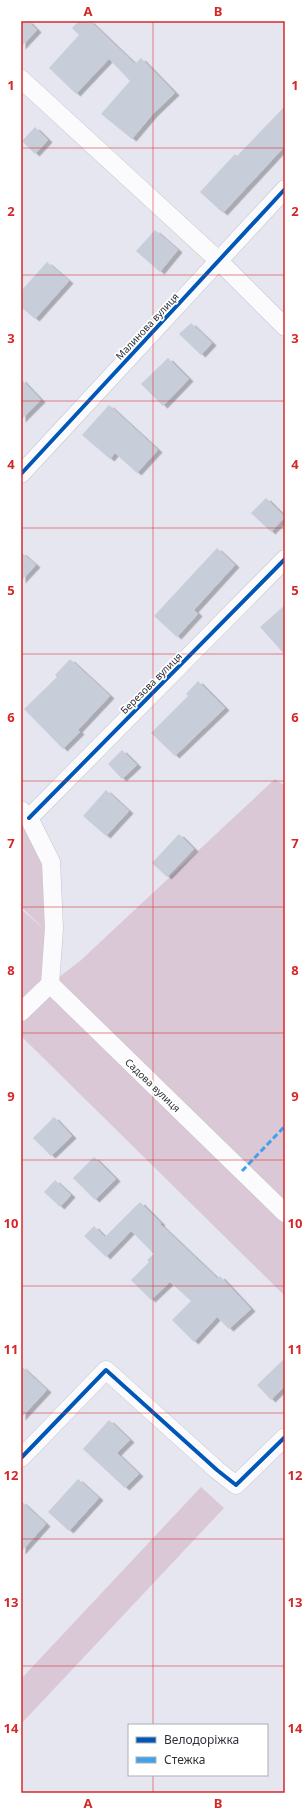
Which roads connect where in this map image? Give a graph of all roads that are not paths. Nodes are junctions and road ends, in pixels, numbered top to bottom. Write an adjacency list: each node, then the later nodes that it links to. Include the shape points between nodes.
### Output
1 (24, 88): 3 (street)
2 (285, 188): 3 (street, Малинова вулиця)
3 (219, 261): 4 (street); 5 (street, Малинова вулиця)
4 (285, 327)
5 (21, 474)
6 (285, 559): 7 (street, Березова вулиця)
7 (25, 814): 8 (street, via 51,862 54,928)
8 (50, 984): 9 (street); 10 (street, Садова вулиця)
9 (21, 1012)
10 (285, 1213)
11 (285, 1437): 12 (street, via 236,1485 106,1370)
12 (21, 1458)

